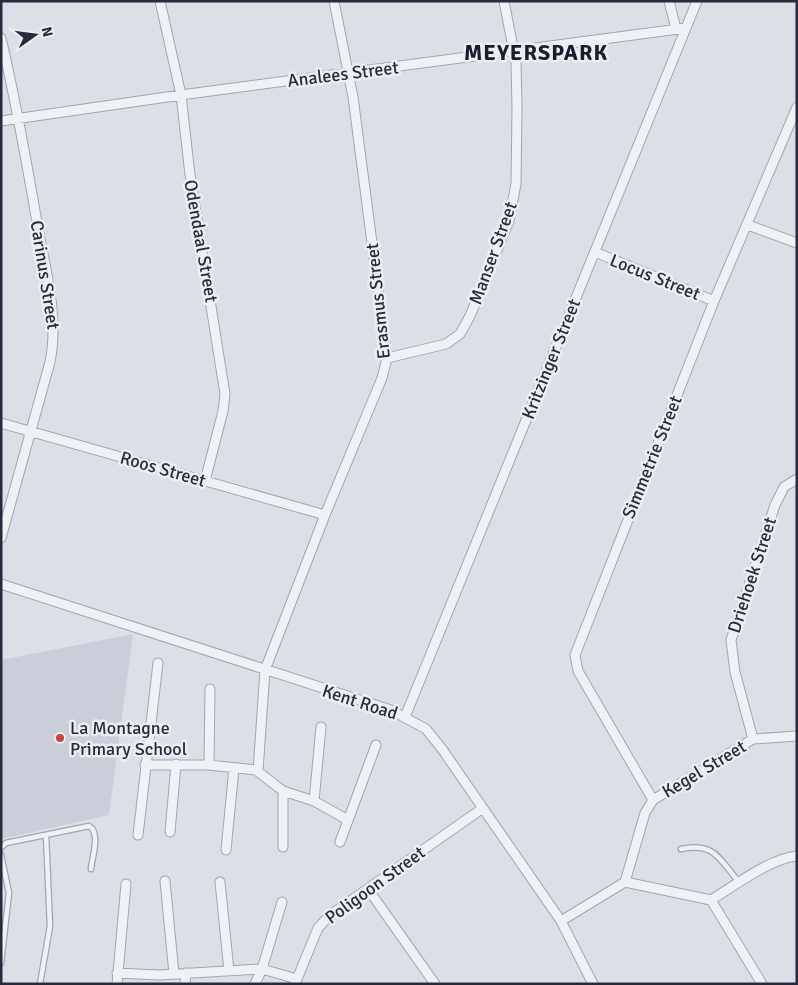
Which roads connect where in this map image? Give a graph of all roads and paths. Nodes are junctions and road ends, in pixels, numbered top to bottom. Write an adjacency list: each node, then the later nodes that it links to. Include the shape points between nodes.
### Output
1 (160, 1): 11 (street, Odendaal Street)
2 (334, 1): 10 (street, Erasmus Street)
3 (504, 1): 9 (street, Manser Street)
4 (669, 1): 7 (street)
5 (697, 1): 6 (street, Kritzinger Street)
6 (686, 28): 7 (street, Analees Street); 18 (street, Kritzinger Street)
7 (676, 29): 9 (street, Analees Street)
8 (1, 38): 14 (street, Carinus Street)
9 (514, 52): 10 (street, Analees Street); 20 (street, Manser Street, via 517,107 514,198 470,316 460,334 450,342)
10 (350, 74): 11 (street, Analees Street); 20 (street, Erasmus Street)
11 (181, 95): 14 (street, Analees Street); 24 (street, Odendaal Street, via 190,175 226,394)
12 (797, 107): 13 (street, Simmetrie Street)
13 (795, 117): 16 (street, Simmetrie Street)
14 (20, 118): 15 (street, Analees Street); 22 (street, Carinus Street, via 55,328 50,362)
15 (1, 121)
16 (748, 225): 17 (street); 19 (street, Simmetrie Street)
17 (797, 243)
18 (595, 252): 19 (street, Locus Street); 31 (street, Kritzinger Street)
19 (714, 301): 42 (street, Simmetrie Street, via 575,655 578,671)
20 (387, 358): 25 (street, Erasmus Street)
21 (1, 423): 22 (street, Roos Street)
22 (32, 431): 24 (street, Roos Street); 26 (street, Carinus Street)
23 (797, 479): 34 (street, Driehoek Street, via 784,486 775,505 731,640 735,672)
24 (205, 481): 25 (street, Roos Street)
25 (325, 515): 29 (street, Erasmus Street)
26 (1, 538)
27 (1, 584): 29 (street, Kent Road)
28 (158, 663): 38 (street)
29 (265, 670): 31 (street, Kent Road); 40 (street, Erasmus Street)
30 (210, 689): 37 (street)
31 (405, 716): 44 (street, Kent Road, via 434,737)
32 (320, 727): 43 (street)
33 (797, 736): 34 (street, Kegel Street)
34 (753, 739): 42 (street, Kegel Street)
35 (376, 746): 45 (street)
36 (176, 764): 37 (street); 38 (street); 46 (street)
37 (209, 764): 39 (street)
38 (145, 765): 48 (street)
39 (234, 768): 40 (street); 53 (street)
40 (258, 771): 41 (street)
41 (283, 791): 43 (street); 50 (street)
42 (653, 800): 59 (street, Kegel Street, via 645,813)
43 (314, 802): 45 (street)
44 (482, 808): 62 (street, Poligoon Street); 65 (street, Kent Road)
45 (348, 820): 49 (street)
46 (170, 832)
47 (46, 834): 51 (lane, via 6,843); 56 (lane, via 91,827 95,835); 74 (lane, via 50,926)
48 (138, 835)
49 (340, 842)
50 (283, 847)
51 (1, 848)
52 (681, 849): 60 (lane, via 704,847 714,852)
53 (226, 850)
54 (1, 855): 66 (lane, via 9,893)
55 (797, 856): 60 (street, via 784,859)
56 (91, 869)
57 (165, 881): 72 (street)
58 (220, 882): 69 (street)
59 (625, 882): 63 (street); 65 (street)
60 (740, 883): 63 (street)
61 (126, 884): 70 (street)
62 (368, 889): 73 (street, Poligoon Street, via 329,916 318,928); 78 (street)
63 (711, 900): 80 (street)
64 (282, 902): 68 (street)
65 (561, 921): 79 (street, Kent Road)
66 (2, 956): 67 (lane)
67 (1, 963)
68 (262, 969): 69 (street); 73 (street); 77 (street)
69 (229, 971): 71 (street)
70 (117, 973): 72 (street); 75 (street)
71 (186, 973): 72 (street); 76 (street)
72 (174, 974)
73 (296, 981)
74 (40, 984)
75 (117, 984)
76 (185, 984)
77 (255, 984)
78 (435, 984)
79 (594, 984)
80 (762, 984)

